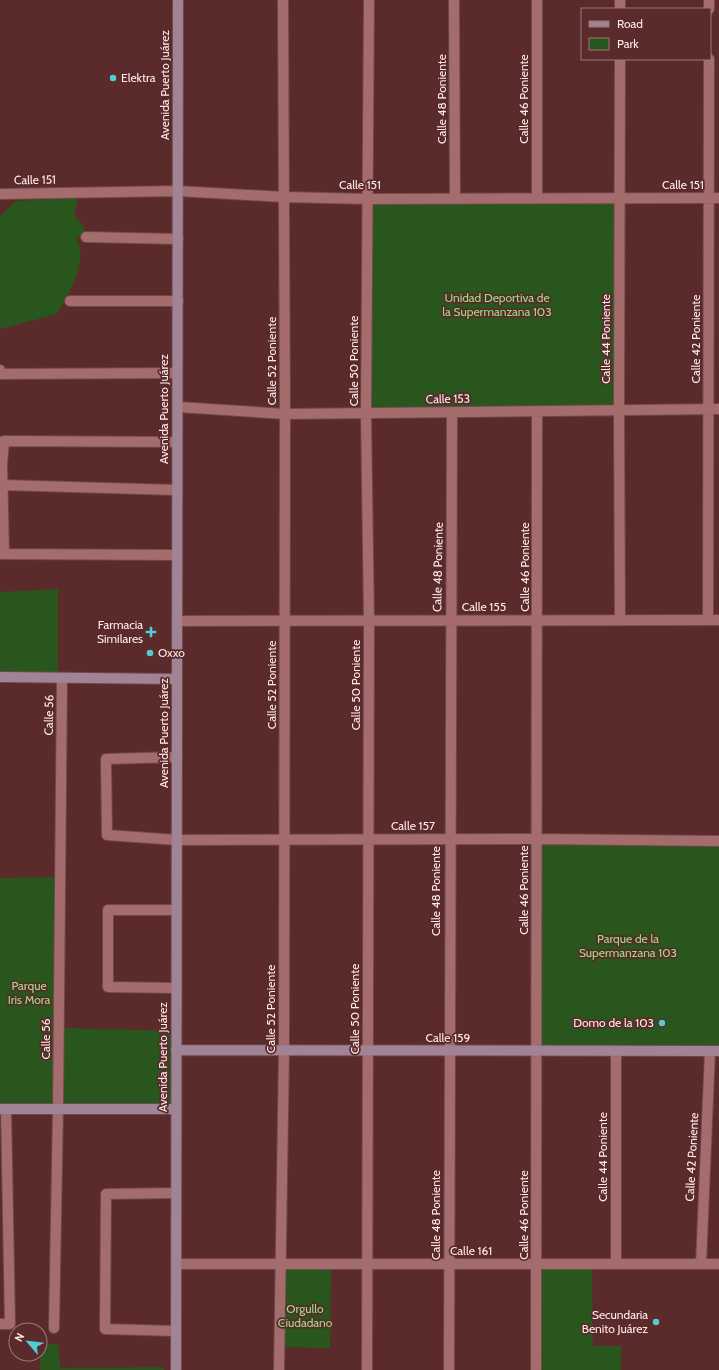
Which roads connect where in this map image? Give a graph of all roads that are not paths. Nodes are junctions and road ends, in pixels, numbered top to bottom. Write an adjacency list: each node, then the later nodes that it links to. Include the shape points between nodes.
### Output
1 (178, 0): 8 (street, Avenida Puerto Juárez)
2 (283, 0): 10 (street, Calle 52 Poniente)
3 (369, 0): 15 (street, Calle 50 Poniente)
4 (454, 0): 12 (street, Calle 48 Poniente)
5 (537, 0): 11 (street, Calle 46 Poniente)
6 (620, 60): 13 (street, Calle 44 Poniente)
7 (709, 60): 14 (street, Calle 42 Poniente)
8 (178, 191): 9 (street, Calle 151); 10 (street, Calle 151); 17 (street, Avenida Puerto Juárez)
9 (0, 194)
10 (284, 197): 15 (street, Calle 151); 30 (street, Calle 52 Poniente)
11 (537, 197): 12 (street, Calle 151); 13 (street, Calle 151)
12 (455, 198): 15 (street, Calle 151)
13 (620, 198): 14 (street, Calle 151); 26 (street, Calle 44 Poniente)
14 (714, 198): 24 (street, Calle 42 Poniente)
15 (368, 199): 29 (street, Calle 50 Poniente)
16 (86, 237): 17 (street)
17 (178, 239): 19 (street, Avenida Puerto Juárez)
18 (70, 301): 19 (street)
19 (178, 302): 21 (street, Avenida Puerto Juárez)
20 (0, 370): 22 (street)
21 (178, 372): 22 (street); 23 (street, Avenida Puerto Juárez)
22 (0, 374)
23 (178, 407): 30 (street, Calle 153); 31 (street, Avenida Puerto Juárez)
24 (708, 409): 25 (street, Calle 153); 26 (street, Calle 153); 39 (street, Calle 42 Poniente)
25 (719, 409)
26 (619, 410): 27 (street, Calle 153); 38 (street, Calle 44 Poniente)
27 (537, 411): 28 (street, Calle 153); 37 (street, Calle 46 Poniente)
28 (452, 412): 29 (street, Calle 153); 43 (street, Calle 48 Poniente)
29 (366, 413): 30 (street, Calle 153); 42 (street, Calle 50 Poniente)
30 (285, 414): 41 (street, Calle 52 Poniente)
31 (177, 442): 32 (street, via 4,441); 34 (street, Avenida Puerto Juárez)
32 (1, 464): 33 (street)
33 (2, 485): 34 (street); 35 (street)
34 (177, 490): 36 (street, Avenida Puerto Juárez)
35 (2, 554): 36 (street)
36 (177, 555): 40 (street, Avenida Puerto Juárez)
37 (538, 620): 38 (street, Calle 155); 43 (street, Calle 155); 50 (street, Calle 46 Poniente)
38 (620, 620): 39 (street, Calle 155)
39 (714, 620)
40 (177, 621): 41 (street, Calle 155); 46 (street, Avenida Puerto Juárez)
41 (285, 621): 42 (street, Calle 155); 52 (street, Calle 52 Poniente)
42 (369, 621): 43 (street, Calle 155); 48 (street, Calle 50 Poniente)
43 (450, 621): 49 (street, Calle 48 Poniente)
44 (0, 677): 45 (street)
45 (62, 678): 46 (street); 64 (street, Calle 56)
46 (177, 679): 47 (street, Avenida Puerto Juárez)
47 (177, 757): 51 (street, Avenida Puerto Juárez); 51 (street, Calle 157, via 106,759 107,835)
48 (369, 839): 49 (street, Calle 157); 52 (street, Calle 157); 57 (street, Calle 50 Poniente)
49 (450, 839): 50 (street, Calle 157); 59 (street, Calle 48 Poniente)
50 (537, 839): 53 (street, Calle 157); 60 (street, Calle 46 Poniente)
51 (177, 840): 52 (street, Calle 157); 54 (street, Avenida Puerto Juárez)
52 (284, 840): 58 (street, Calle 52 Poniente)
53 (719, 840)
54 (176, 910): 55 (street, Avenida Puerto Juárez); 55 (street, via 108,910 108,987)
55 (176, 988): 56 (street, Avenida Puerto Juárez)
56 (176, 1050): 58 (street, Calle 159); 65 (street, Avenida Puerto Juárez)
57 (368, 1050): 58 (street, Calle 159); 59 (street, Calle 159); 69 (street, Calle 50 Poniente)
58 (284, 1051): 67 (street, Calle 52 Poniente)
59 (449, 1051): 60 (street, Calle 159); 70 (street, Calle 48 Poniente)
60 (537, 1051): 61 (street, Calle 159); 71 (street, Calle 46 Poniente)
61 (616, 1051): 62 (street, Calle 159); 72 (street, Calle 44 Poniente)
62 (714, 1051): 73 (street, Calle 42 Poniente)
63 (3, 1109): 64 (street); 75 (street, via 10,1324)
64 (58, 1109): 65 (street); 76 (street, Calle 56)
65 (176, 1109): 66 (street, Avenida Puerto Juárez)
66 (176, 1193): 68 (street, Avenida Puerto Juárez); 77 (street, via 106,1194 105,1329)
67 (280, 1263): 68 (street, Calle 161); 69 (street, Calle 161); 79 (street, Calle 52 Poniente)
68 (176, 1264): 77 (street, Avenida Puerto Juárez)
69 (367, 1264): 70 (street, Calle 161); 80 (street, Calle 50 Poniente)
70 (449, 1264): 71 (street, Calle 161); 81 (street, Calle 48 Poniente)
71 (536, 1264): 72 (street, Calle 161); 82 (street, Calle 46 Poniente)
72 (616, 1264): 73 (street, Calle 161)
73 (701, 1264): 74 (street, Calle 161)
74 (719, 1264)
75 (0, 1324)
76 (54, 1328)
77 (176, 1331): 78 (street, Avenida Puerto Juárez)
78 (176, 1370)
79 (279, 1370)
80 (367, 1370)
81 (449, 1370)
82 (536, 1370)

